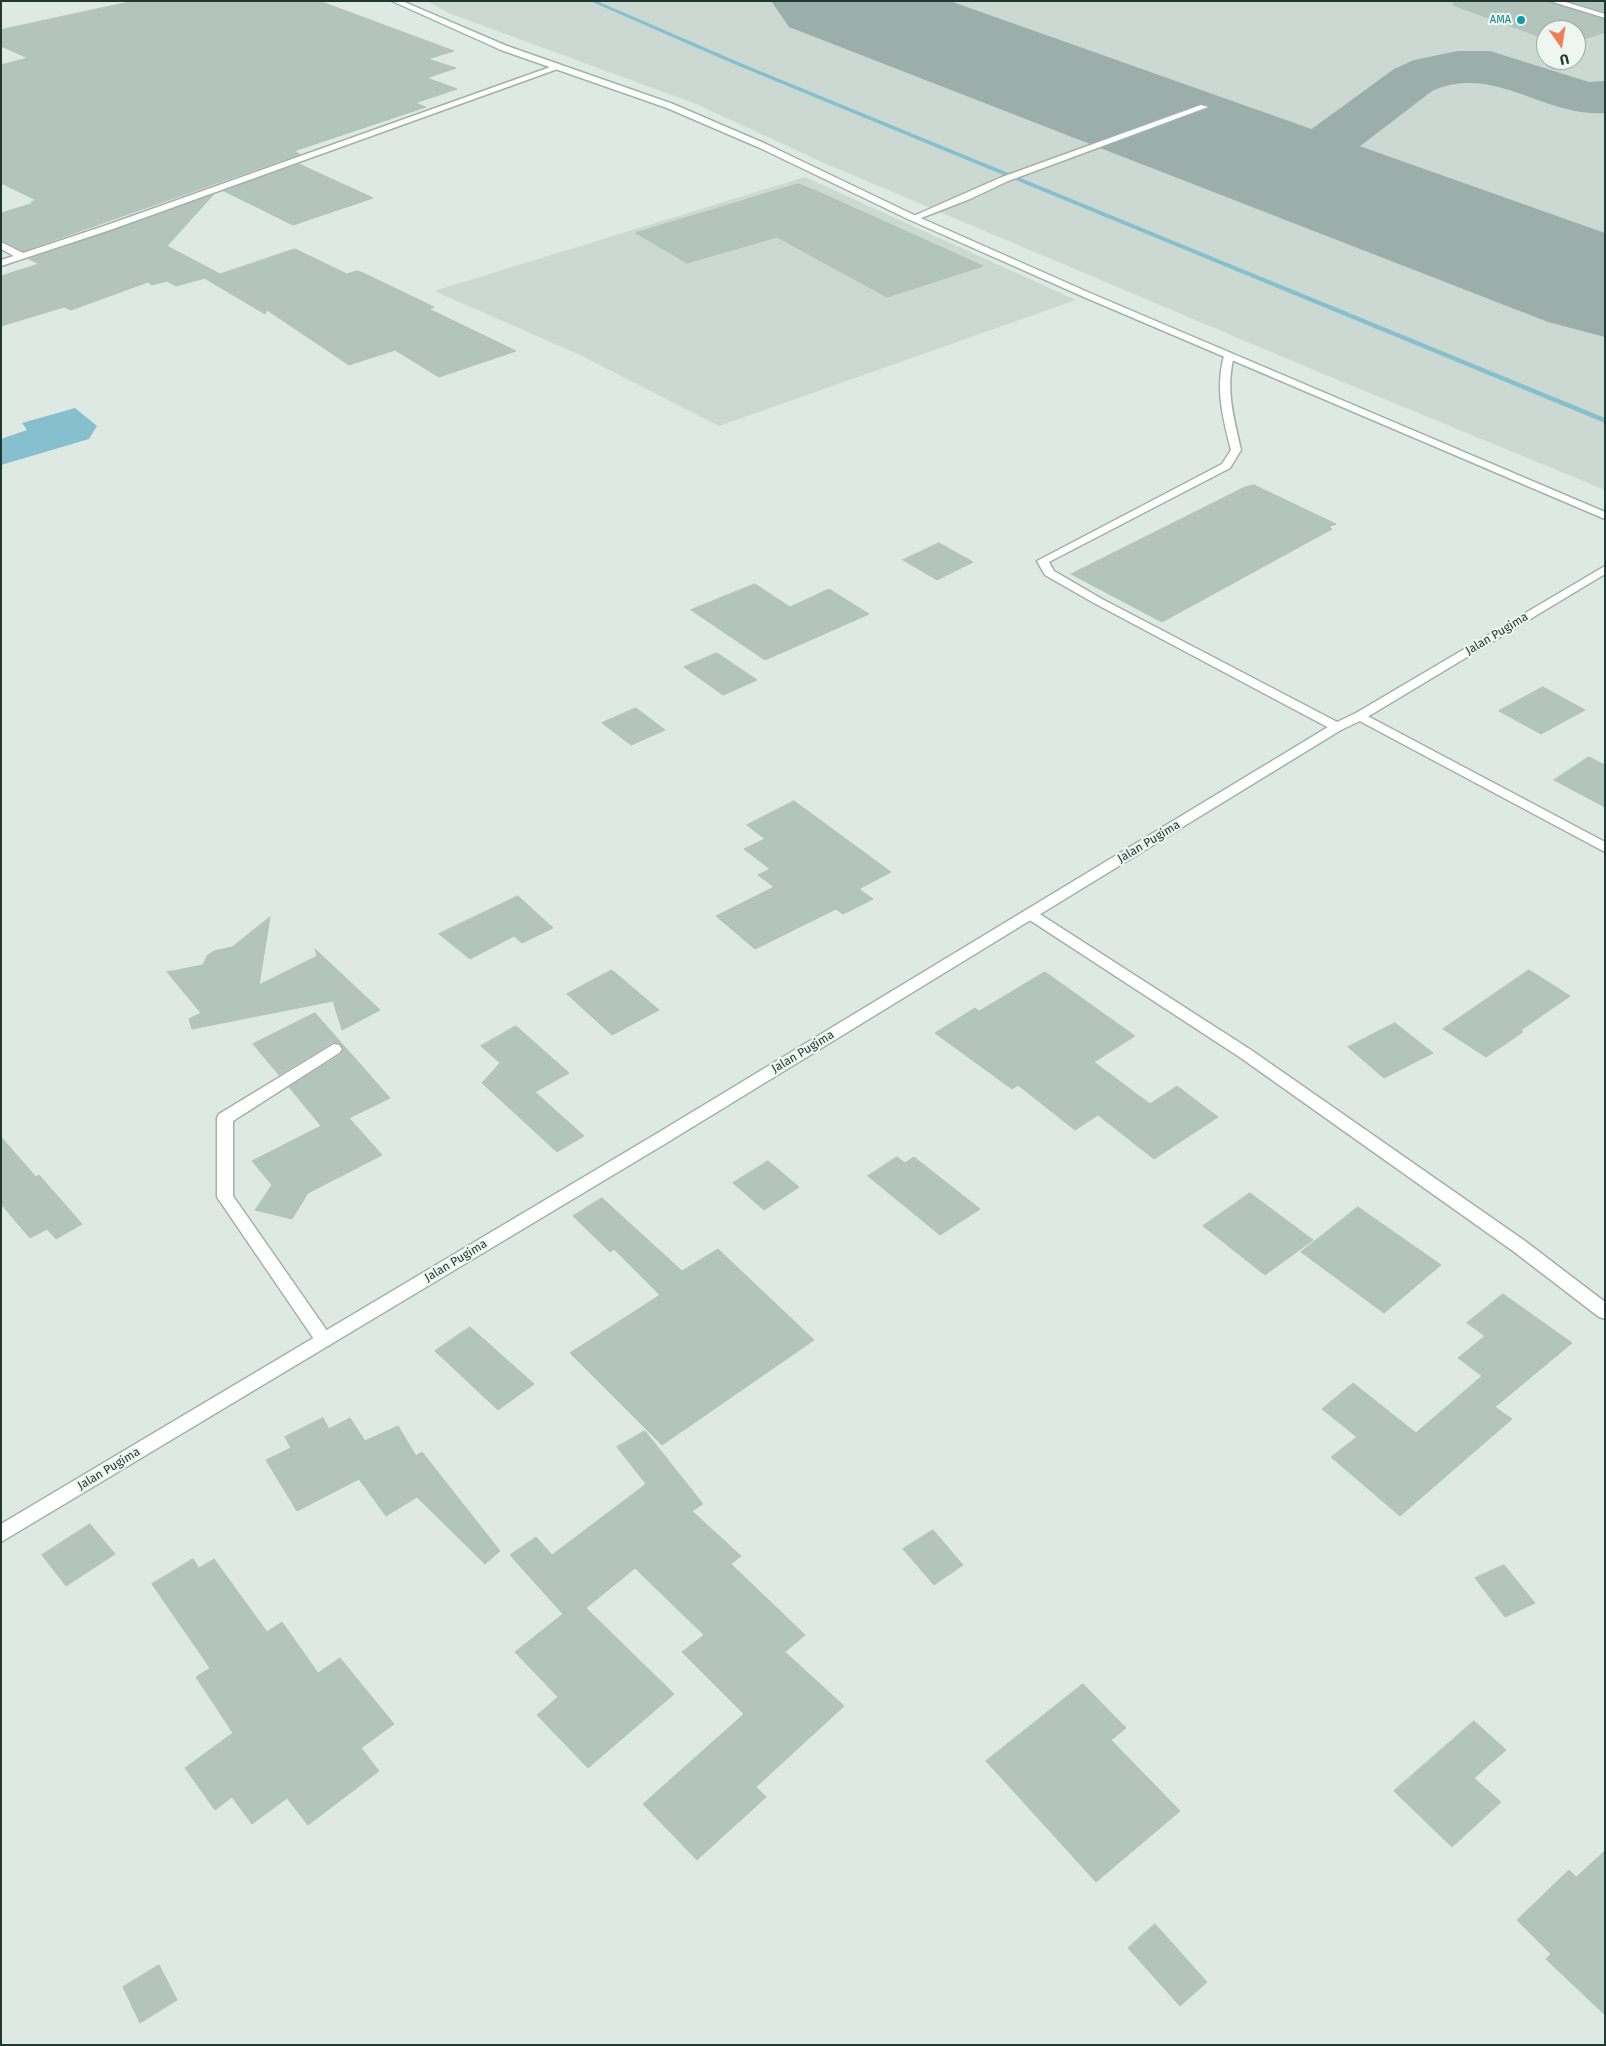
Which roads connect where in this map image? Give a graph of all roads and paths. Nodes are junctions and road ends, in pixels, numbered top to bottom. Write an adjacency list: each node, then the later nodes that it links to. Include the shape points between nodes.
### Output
1 (395, 1): 4 (street, via 504,48)
2 (1553, 1): 3 (street)
3 (1605, 16)
4 (559, 66): 6 (street, via 670,106 763,146); 8 (street)
5 (1204, 107): 6 (street, via 1005,179)
6 (913, 218): 10 (street)
7 (1, 245): 8 (street)
8 (22, 256): 9 (street)
9 (1, 263)
10 (1229, 356): 11 (street); 14 (street, via 1224,369 1223,397 1236,450 1226,466 1043,561 1049,573)
11 (1605, 516)
12 (1605, 569): 13 (street, Jalan Pugima)
13 (1360, 716): 14 (street, Jalan Pugima); 15 (street)
14 (1337, 727): 16 (street, Jalan Pugima)
15 (1605, 848)
16 (1030, 914): 18 (street, via 1254,1060 1519,1246); 19 (street, Jalan Pugima)
17 (334, 1050): 19 (street, via 225,1118 225,1197)
18 (1605, 1312)
19 (324, 1340): 20 (street, Jalan Pugima)
20 (1, 1534)

